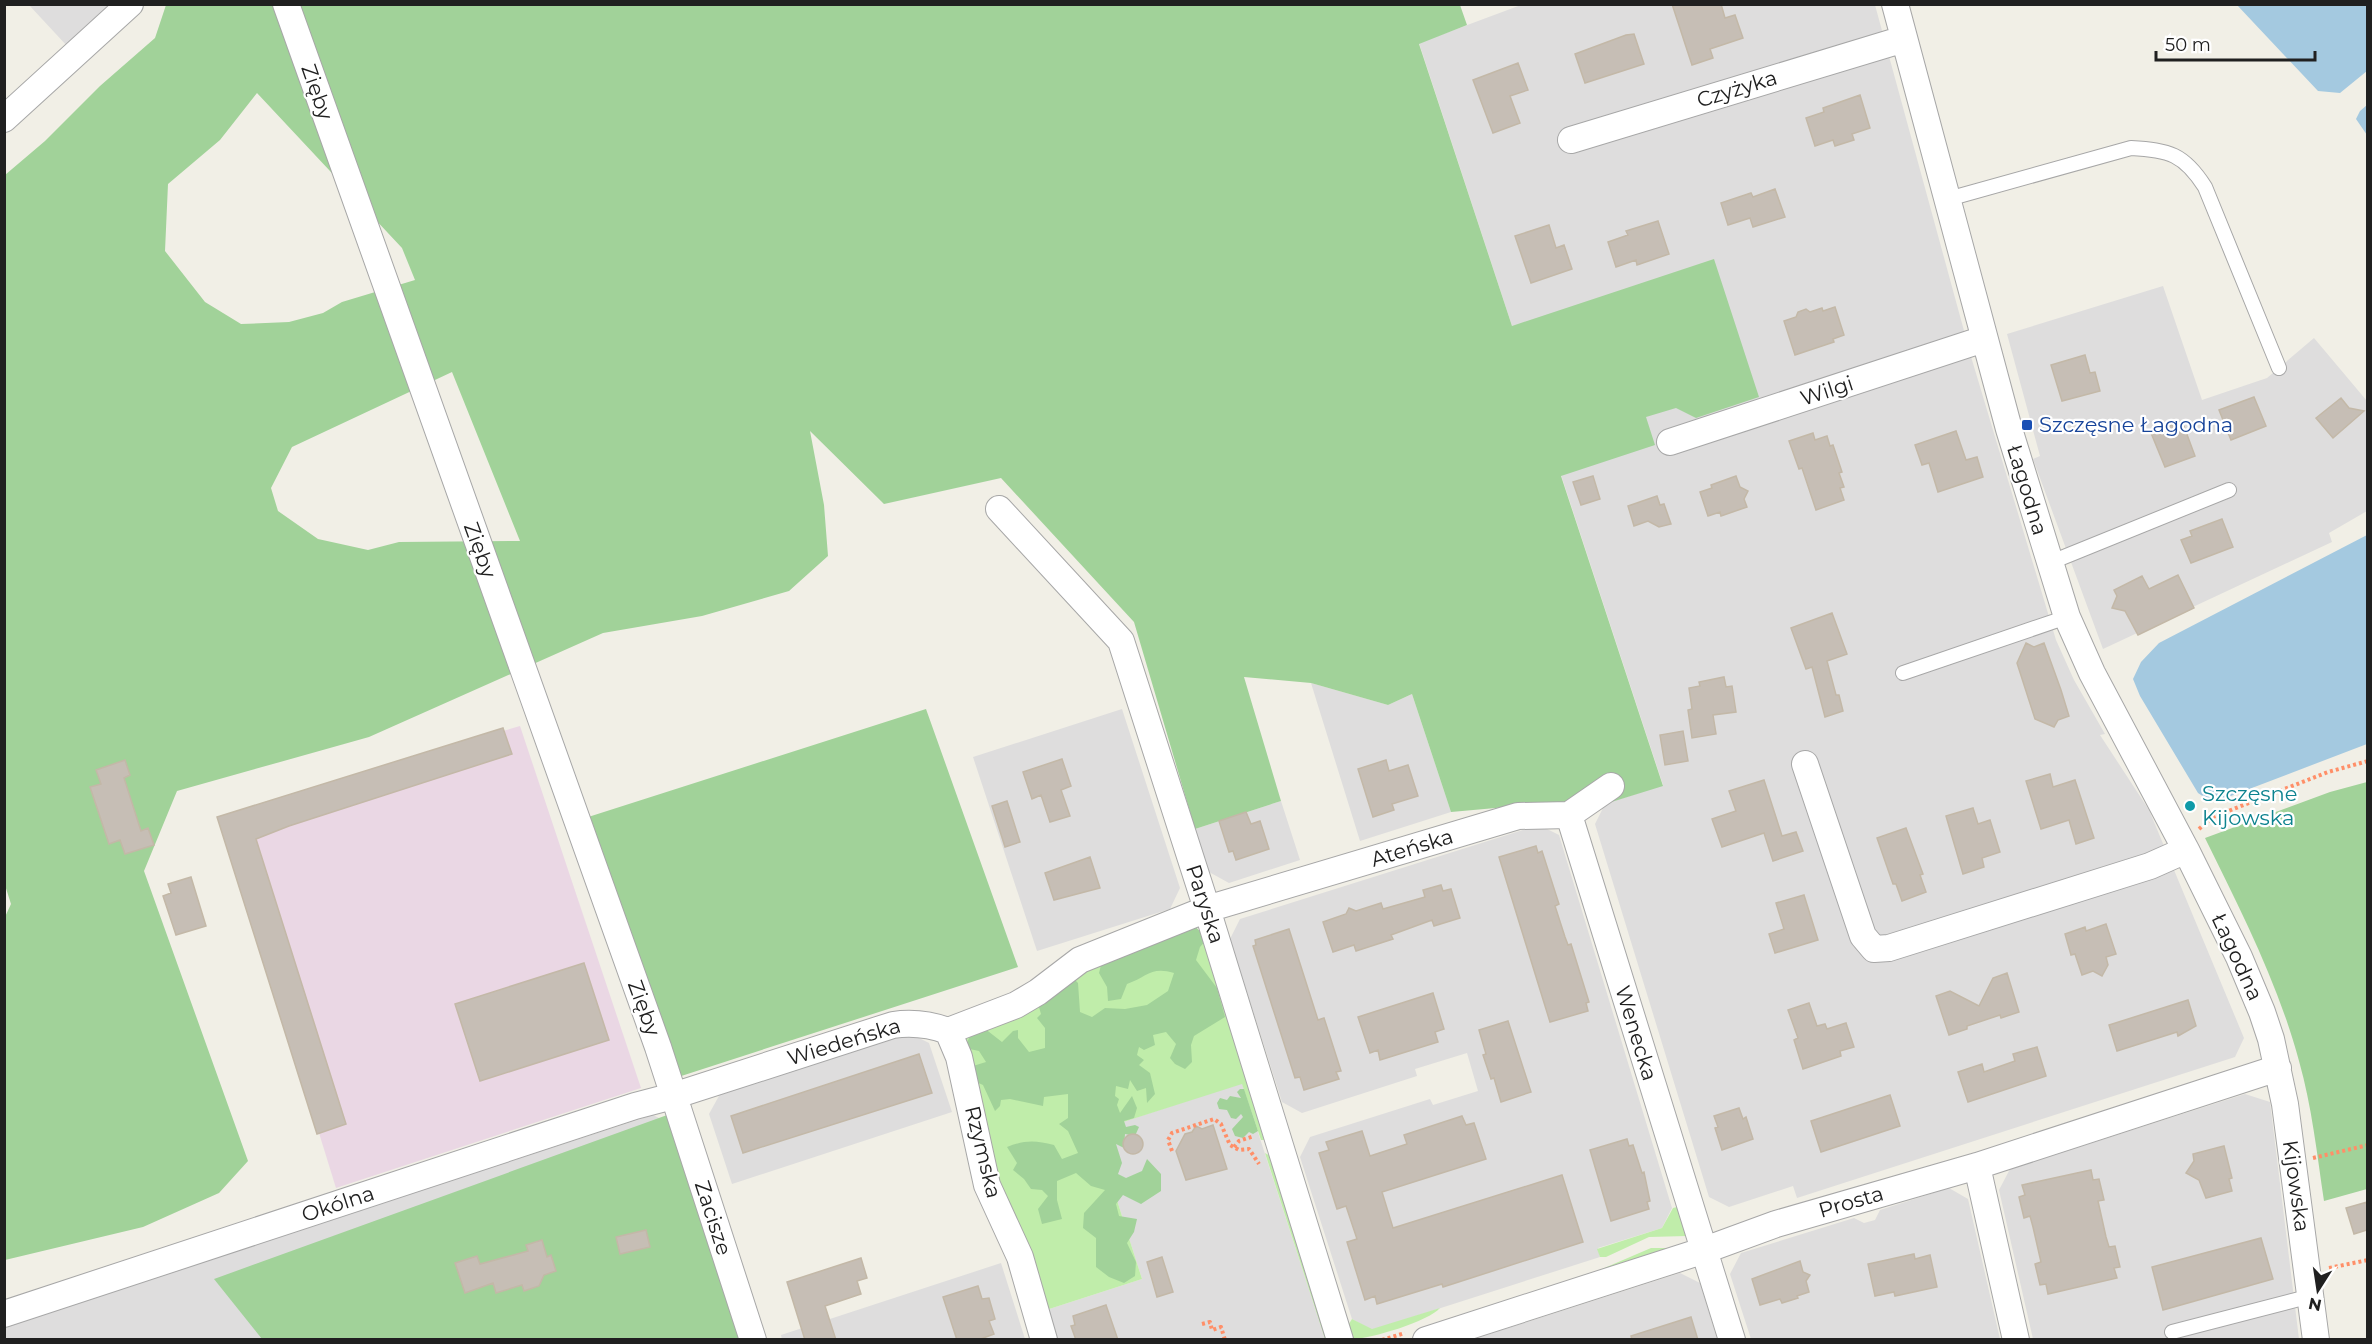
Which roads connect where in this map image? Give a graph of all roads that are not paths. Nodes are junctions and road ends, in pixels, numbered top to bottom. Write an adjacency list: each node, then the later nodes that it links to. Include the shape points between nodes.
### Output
1 (130, 4): 5 (street)
2 (286, 4): 23 (street, Zięby)
3 (1895, 4): 4 (street, Łagodna)
4 (1904, 39): 6 (street, Czyżyka); 7 (street, Łagodna)
5 (4, 119)
6 (1571, 140)
7 (1948, 199): 8 (street, Łagodna); 9 (lane, via 2131,148 2160,150 2180,157 2205,187)
8 (1984, 339): 10 (street, Wilgi); 13 (street, Łagodna)
9 (2279, 368)
10 (1670, 442)
11 (2229, 490): 13 (lane)
12 (999, 510): 20 (street, Paryska, via 1122,641)
13 (2049, 563): 14 (street, Łagodna)
14 (2067, 617): 15 (lane); 19 (street, Łagodna, via 2092,673)
15 (1903, 673)
16 (1805, 764): 19 (street, via 1863,936 1874,949 1889,948 2150,866)
17 (1611, 786): 18 (street)
18 (1569, 815): 20 (street, Ateńska, via 1518,816); 25 (street, Wenecka)
19 (2192, 841): 22 (street, Łagodna, via 2251,984)
20 (1207, 909): 21 (street, via 1080,960 1016,1005); 31 (street, Paryska)
21 (948, 1031): 23 (street, Wiedeńska, via 919,1023 893,1025); 30 (street, Rzymska, via 962,1069 987,1185 1020,1257)
22 (2278, 1068): 24 (street, Prosta); 26 (street, Kijowska)
23 (673, 1096): 27 (street, Okólna); 29 (street, Zacisze)
24 (1977, 1166): 25 (street, Prosta, via 1776,1224); 34 (street)
25 (1705, 1250): 32 (street, Prosta); 33 (street, Wenecka)
26 (2310, 1286): 28 (lane); 35 (street, Kijowska)
27 (4, 1314)
28 (2172, 1332)
29 (753, 1340)
30 (1044, 1340)
31 (1341, 1340)
32 (1426, 1340)
33 (1732, 1340)
34 (2016, 1340)
35 (2316, 1340)

